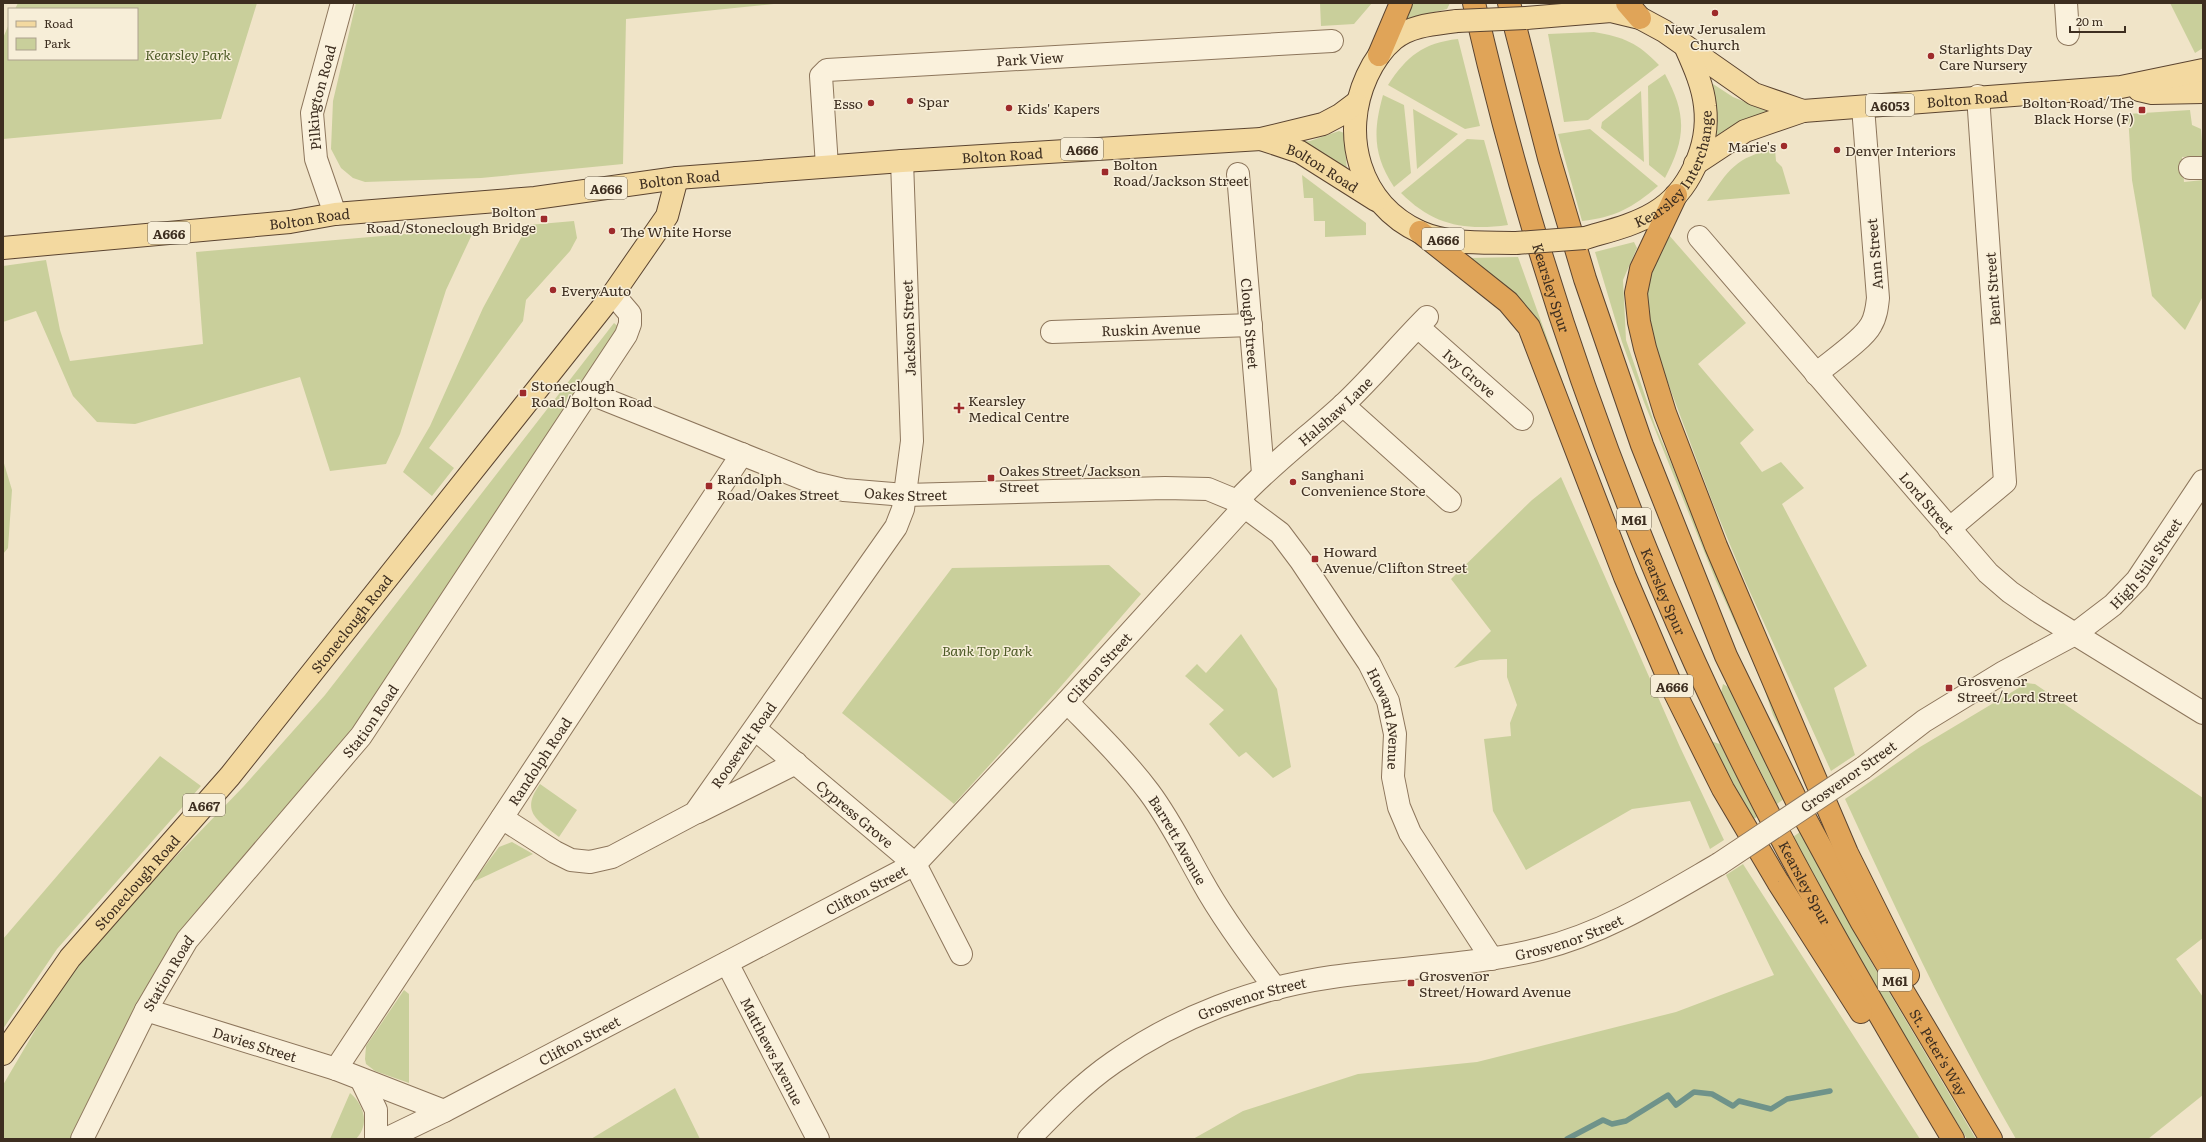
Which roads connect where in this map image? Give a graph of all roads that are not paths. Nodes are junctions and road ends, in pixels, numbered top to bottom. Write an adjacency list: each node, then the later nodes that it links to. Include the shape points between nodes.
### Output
1 (342, 3): 26 (street, Pilkington Road, via 312,113 316,159)
2 (1401, 3): 10 (highway)
3 (1474, 3): 67 (highway, Kearsley Spur / M61, via 1543,266 1586,394 1656,571 1695,663 1744,765 1872,1004)
4 (1509, 3): 68 (highway, St. Peter's Way / M61, via 1549,158 1585,279 1642,445 1726,656 1805,818 1888,967)
5 (2066, 3): 7 (street)
6 (1633, 10): 9 (main road, Kearsley Interchange / A666); 10 (main road, Kearsley Interchange / A666, bridge, via 1457,21 1409,30 1394,39)
7 (2068, 34)
8 (1332, 41): 21 (street, Park View, via 827,70 821,76)
9 (1686, 48): 17 (main road, Bolton Road / A6053, via 1754,94); 20 (main road, Kearsley Interchange / A666, via 1697,73 1705,106 1704,132)
10 (1379, 55): 15 (main road, Kearsley Interchange / A666)
11 (2203, 70): 12 (main road, Bolton Road / A6053)
12 (2121, 87): 13 (main road, A6053, via 2152,93); 14 (main road, Bolton Road / A6053)
13 (2203, 92)
14 (1978, 96): 16 (main road, Bolton Road / A6053); 44 (street, Bent Street, via 2005,482)
15 (1356, 103): 18 (main road, Bolton Road / A666, via 1323,124); 25 (main road, Kearsley Interchange / A666, via 1354,141 1359,163)
16 (1863, 107): 17 (main road, Bolton Road / A6053); 34 (street, Ann Street, via 1877,308 1866,332)
17 (1803, 111): 20 (main road, Bolton Road / A6053, via 1745,131)
18 (1261, 139): 19 (main road, Bolton Road / A666); 25 (main road, Bolton Road / A666, via 1300,152)
19 (902, 161): 21 (main road, Bolton Road / A666); 41 (street, Jackson Street, via 912,441)
20 (1695, 164): 24 (main road, Kearsley Interchange / A666, via 1688,181)
21 (827, 166): 23 (main road, Bolton Road / A666)
22 (1238, 174): 32 (street, Clough Street)
23 (677, 178): 26 (main road, Bolton Road / A666, via 535,198); 30 (main road, Stoneclough Road / A667, via 667,216)
24 (1676, 195): 27 (main road, Kearsley Interchange / A666, bridge, via 1655,212 1635,223 1585,238 1516,243 1442,239); 68 (highway, A666, via 1641,270 1636,293 1645,348 1665,414 1716,546 1847,853)
25 (1380, 203): 27 (main road, Kearsley Interchange / A666)
26 (335, 214): 29 (main road, Bolton Road / A666, via 290,222)
27 (1420, 232): 67 (highway, A666, via 1508,302 1529,327 1625,577 1672,687 1723,789 1778,882 1883,1047)
28 (1698, 238): 34 (street, Lord Street)
29 (3, 248)
30 (613, 294): 35 (street, Station Road, via 630,314 630,324 626,336); 58 (main road, Stoneclough Road / A667, via 230,776 70,958)
31 (1422, 322): 36 (street, Halshaw Lane, via 1383,366); 37 (street, Ivy Grove)
32 (1251, 325): 33 (street, Ruskin Avenue); 39 (street, Clough Street)
33 (1052, 332)
34 (1816, 374): 44 (street, Lord Street)
35 (589, 393): 38 (street, Oakes Street); 57 (street, Station Road, via 362,736 187,940)
36 (1343, 405): 39 (street, Halshaw Lane); 42 (street)
37 (1522, 419)
38 (742, 454): 41 (street, Oakes Street, via 814,483 844,490); 51 (street, Randolph Road)
39 (1263, 473): 43 (street, Halshaw Lane)
40 (2203, 481): 45 (street, High Stile Street, via 2137,580 2113,605)
41 (905, 495): 43 (street, Oakes Street, via 1208,488); 48 (street, Roosevelt Road, via 896,527)
42 (1450, 501)
43 (1241, 504): 46 (street, Clifton Street); 54 (street, Howard Avenue, via 1280,533 1369,663 1388,701 1395,734 1393,777 1399,808 1410,833)
44 (1949, 529): 45 (street, Lord Street, via 2010,592)
45 (2075, 634): 47 (street, Lord Street); 54 (street, Grosvenor Street, bridge, via 2004,672 1924,721 1863,768 1719,864 1634,913 1586,934)
46 (1067, 702): 52 (street, Clifton Street); 56 (street, Barrett Avenue, via 1150,792 1235,935)
47 (2203, 713)
48 (755, 729): 49 (street, Cypress Grove); 50 (street, Roosevelt Road)
49 (796, 763): 50 (street); 52 (street, Cypress Grove)
50 (695, 813): 51 (street, Roosevelt Road, via 612,857 590,862 566,857)
51 (502, 818): 59 (street, Randolph Road)
52 (915, 864): 53 (street); 55 (street, Clifton Street)
53 (961, 954)
54 (1492, 959): 56 (street, Grosvenor Street, via 1331,977)
55 (727, 963): 61 (street, Clifton Street); 65 (street, Matthews Avenue)
56 (1276, 989): 66 (street, Grosvenor Street, via 1232,1001 1158,1035 1113,1062 1066,1101)
57 (146, 1010): 59 (street, Davies Street); 62 (street, Station Road)
58 (3, 1054)
59 (336, 1069): 60 (street, Davies Street)
60 (362, 1081): 61 (street, Davies Street); 63 (street, via 376,1110)
61 (444, 1111): 64 (street, Clifton Street)
62 (82, 1139)
63 (376, 1139)
64 (386, 1139)
65 (818, 1139)
66 (1029, 1139)
67 (1952, 1139)
68 (1991, 1139)

